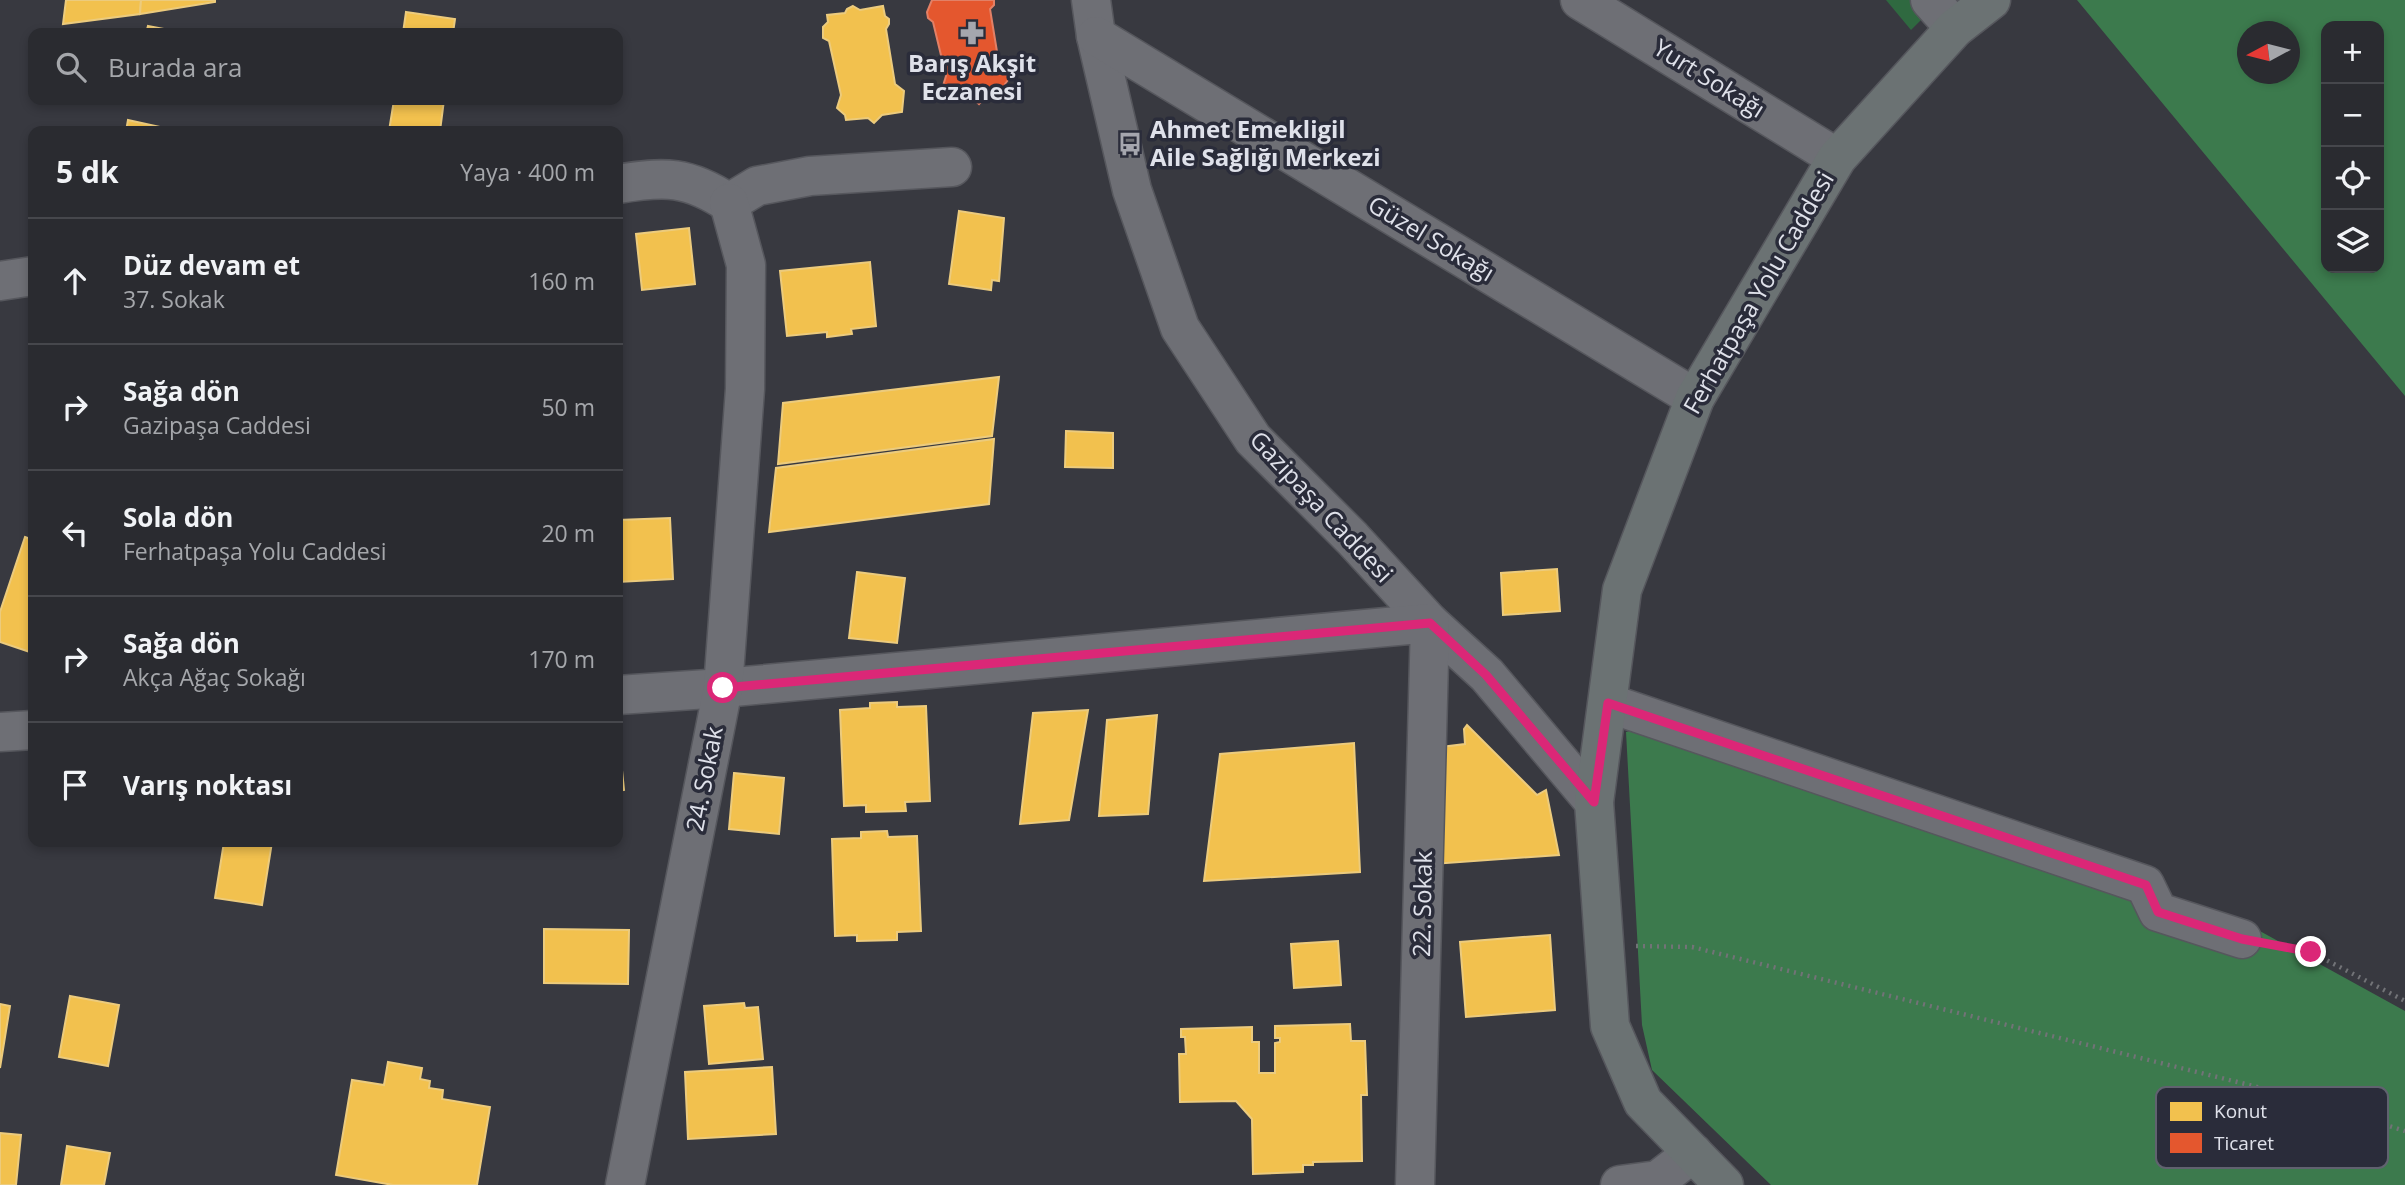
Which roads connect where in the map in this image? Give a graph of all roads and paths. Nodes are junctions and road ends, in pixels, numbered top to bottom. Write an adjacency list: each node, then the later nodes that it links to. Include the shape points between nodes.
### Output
1 (1580, 0): 6 (street, Yurt Sokağı)
2 (1930, 0): 5 (street)
3 (1991, 0): 5 (main road, Ferhatpaşa Yolu Caddesi)
4 (1093, 18): 12 (street, Güzel Sokağı); 13 (street, Gazipaşa Caddesi, via 1132,190 1180,328 1254,439)
5 (1955, 28): 6 (main road, Ferhatpaşa Yolu Caddesi)
6 (1837, 158): 12 (main road, Ferhatpaşa Yolu Caddesi)
7 (952, 167): 9 (street, via 810,176 757,186)
8 (623, 183): 9 (street, via 669,178 691,182)
9 (729, 203): 14 (street, 24. Sokak, via 746,265 745,389)
10 (28, 277): 11 (street)
11 (0, 281)
12 (1695, 398): 16 (main road, Ferhatpaşa Yolu Caddesi, via 1622,590)
13 (1430, 623): 14 (street); 19 (street, Gazipaşa Caddesi, via 1486,675); 28 (street, 22. Sokak)
14 (723, 688): 15 (street); 27 (street, 24. Sokak)
15 (623, 695)
16 (1608, 703): 19 (main road, Ferhatpaşa Yolu Caddesi); 20 (street, via 2146,885 2158,912)
17 (28, 730): 18 (street)
18 (0, 732)
19 (1594, 802): 21 (main road, Ferhatpaşa Yolu Caddesi)
20 (2242, 939): 22 (path, via 2311,952)
21 (1604, 946): 23 (path, via 1692,947); 26 (main road, Ferhatpaşa Yolu Caddesi, via 1610,1026 1643,1102)
22 (2405, 1001)
23 (2258, 1087)
24 (2388, 1126): 25 (path)
25 (2405, 1131)
26 (1693, 1153): 29 (street, via 1658,1180); 30 (main road, Ferhatpaşa Yolu Caddesi)
27 (625, 1185)
28 (1415, 1185)
29 (1620, 1185)
30 (1724, 1185)

